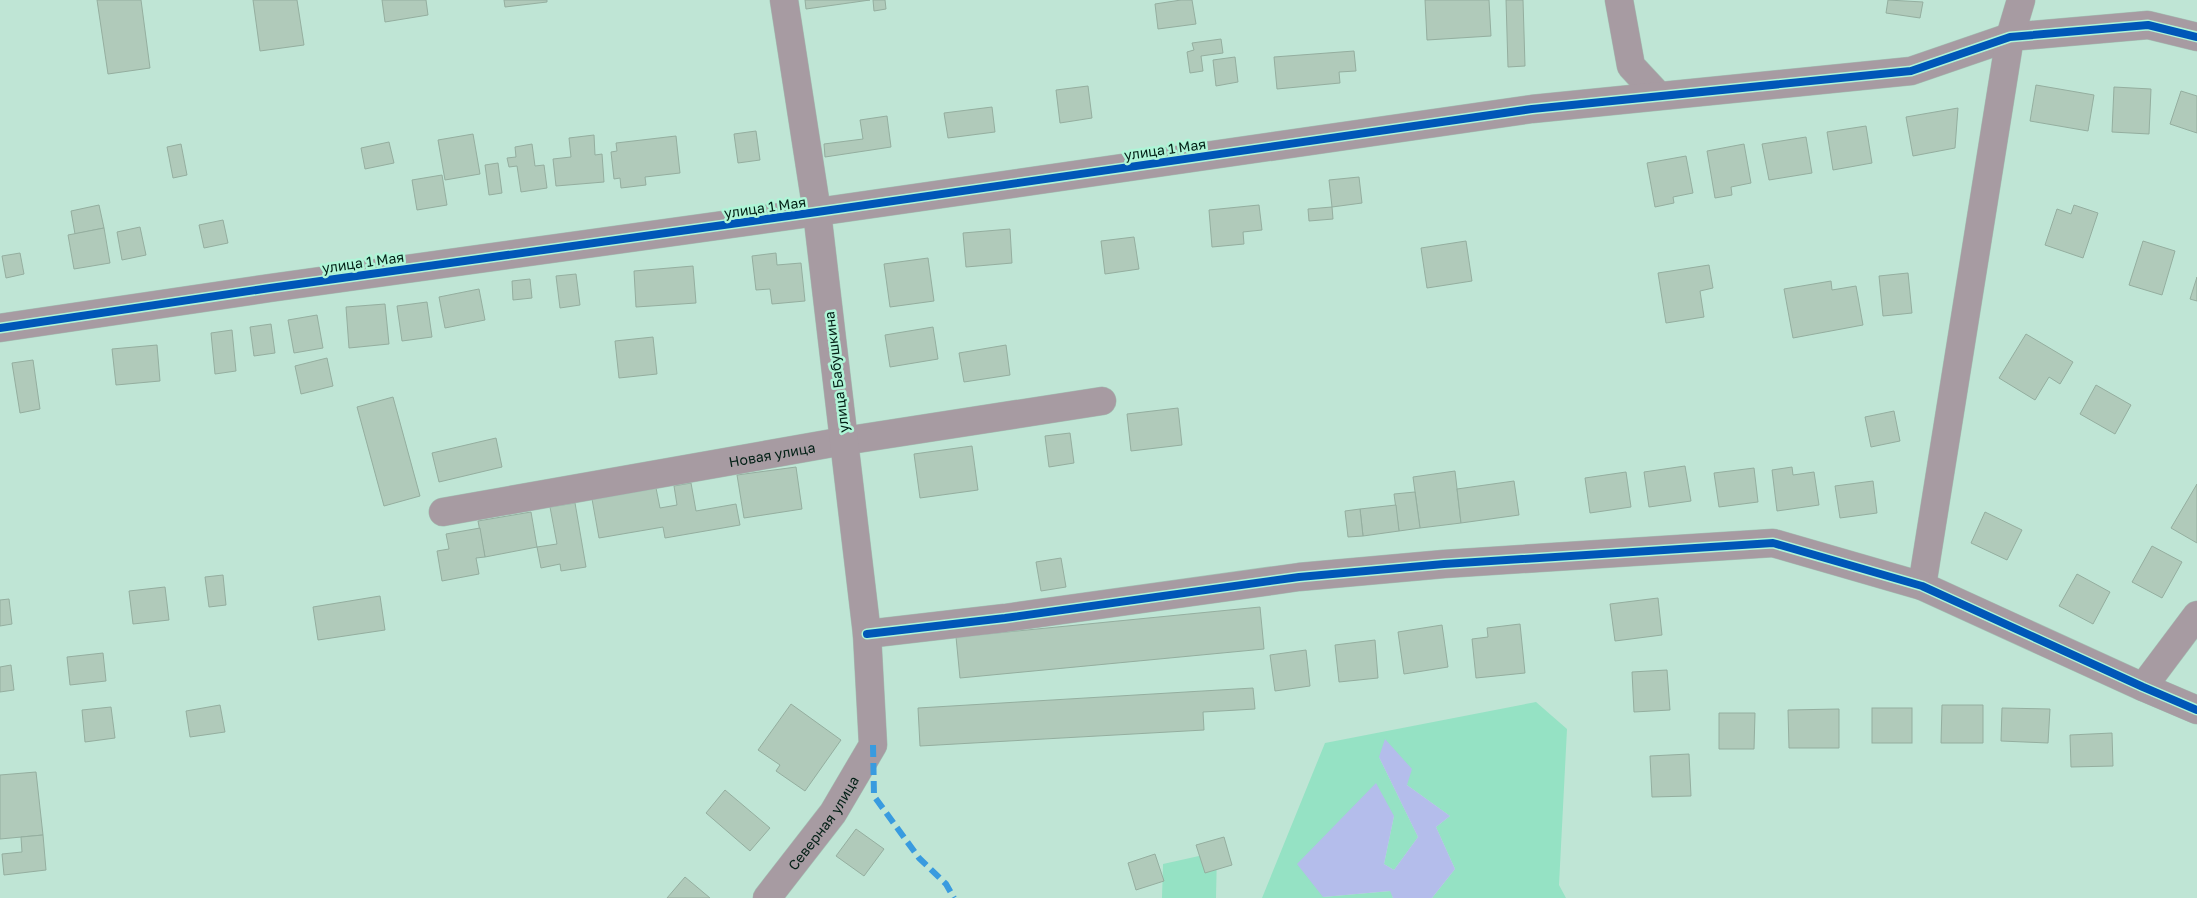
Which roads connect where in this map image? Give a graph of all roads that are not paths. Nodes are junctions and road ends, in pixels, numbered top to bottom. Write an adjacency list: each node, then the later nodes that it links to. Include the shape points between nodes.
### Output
1 (784, 0): 7 (street, улица Бабушкина)
2 (1619, 0): 6 (street, via 1631,66)
3 (2021, 0): 4 (street)
4 (2010, 37): 5 (street, улица 1 Мая, via 2148,25); 6 (street, улица 1 Мая, via 1911,71); 12 (street)
5 (2197, 37)
6 (1658, 95): 7 (street, улица 1 Мая, via 1532,109)
7 (816, 212): 8 (street, улица 1 Мая); 10 (street, улица Бабушкина)
8 (0, 328)
9 (1102, 402): 10 (street, Новая улица)
10 (844, 441): 11 (street, Новая улица); 14 (street, улица Бабушкина)
11 (443, 512)
12 (1922, 586): 14 (street, via 1773,543 1444,564 1300,577); 15 (street)
13 (2197, 615): 15 (street)
14 (867, 634): 17 (street, улица Бабушкина)
15 (2143, 687): 16 (street)
16 (2197, 710)
17 (873, 745): 18 (street, Северная улица, via 833,813)
18 (767, 898)

